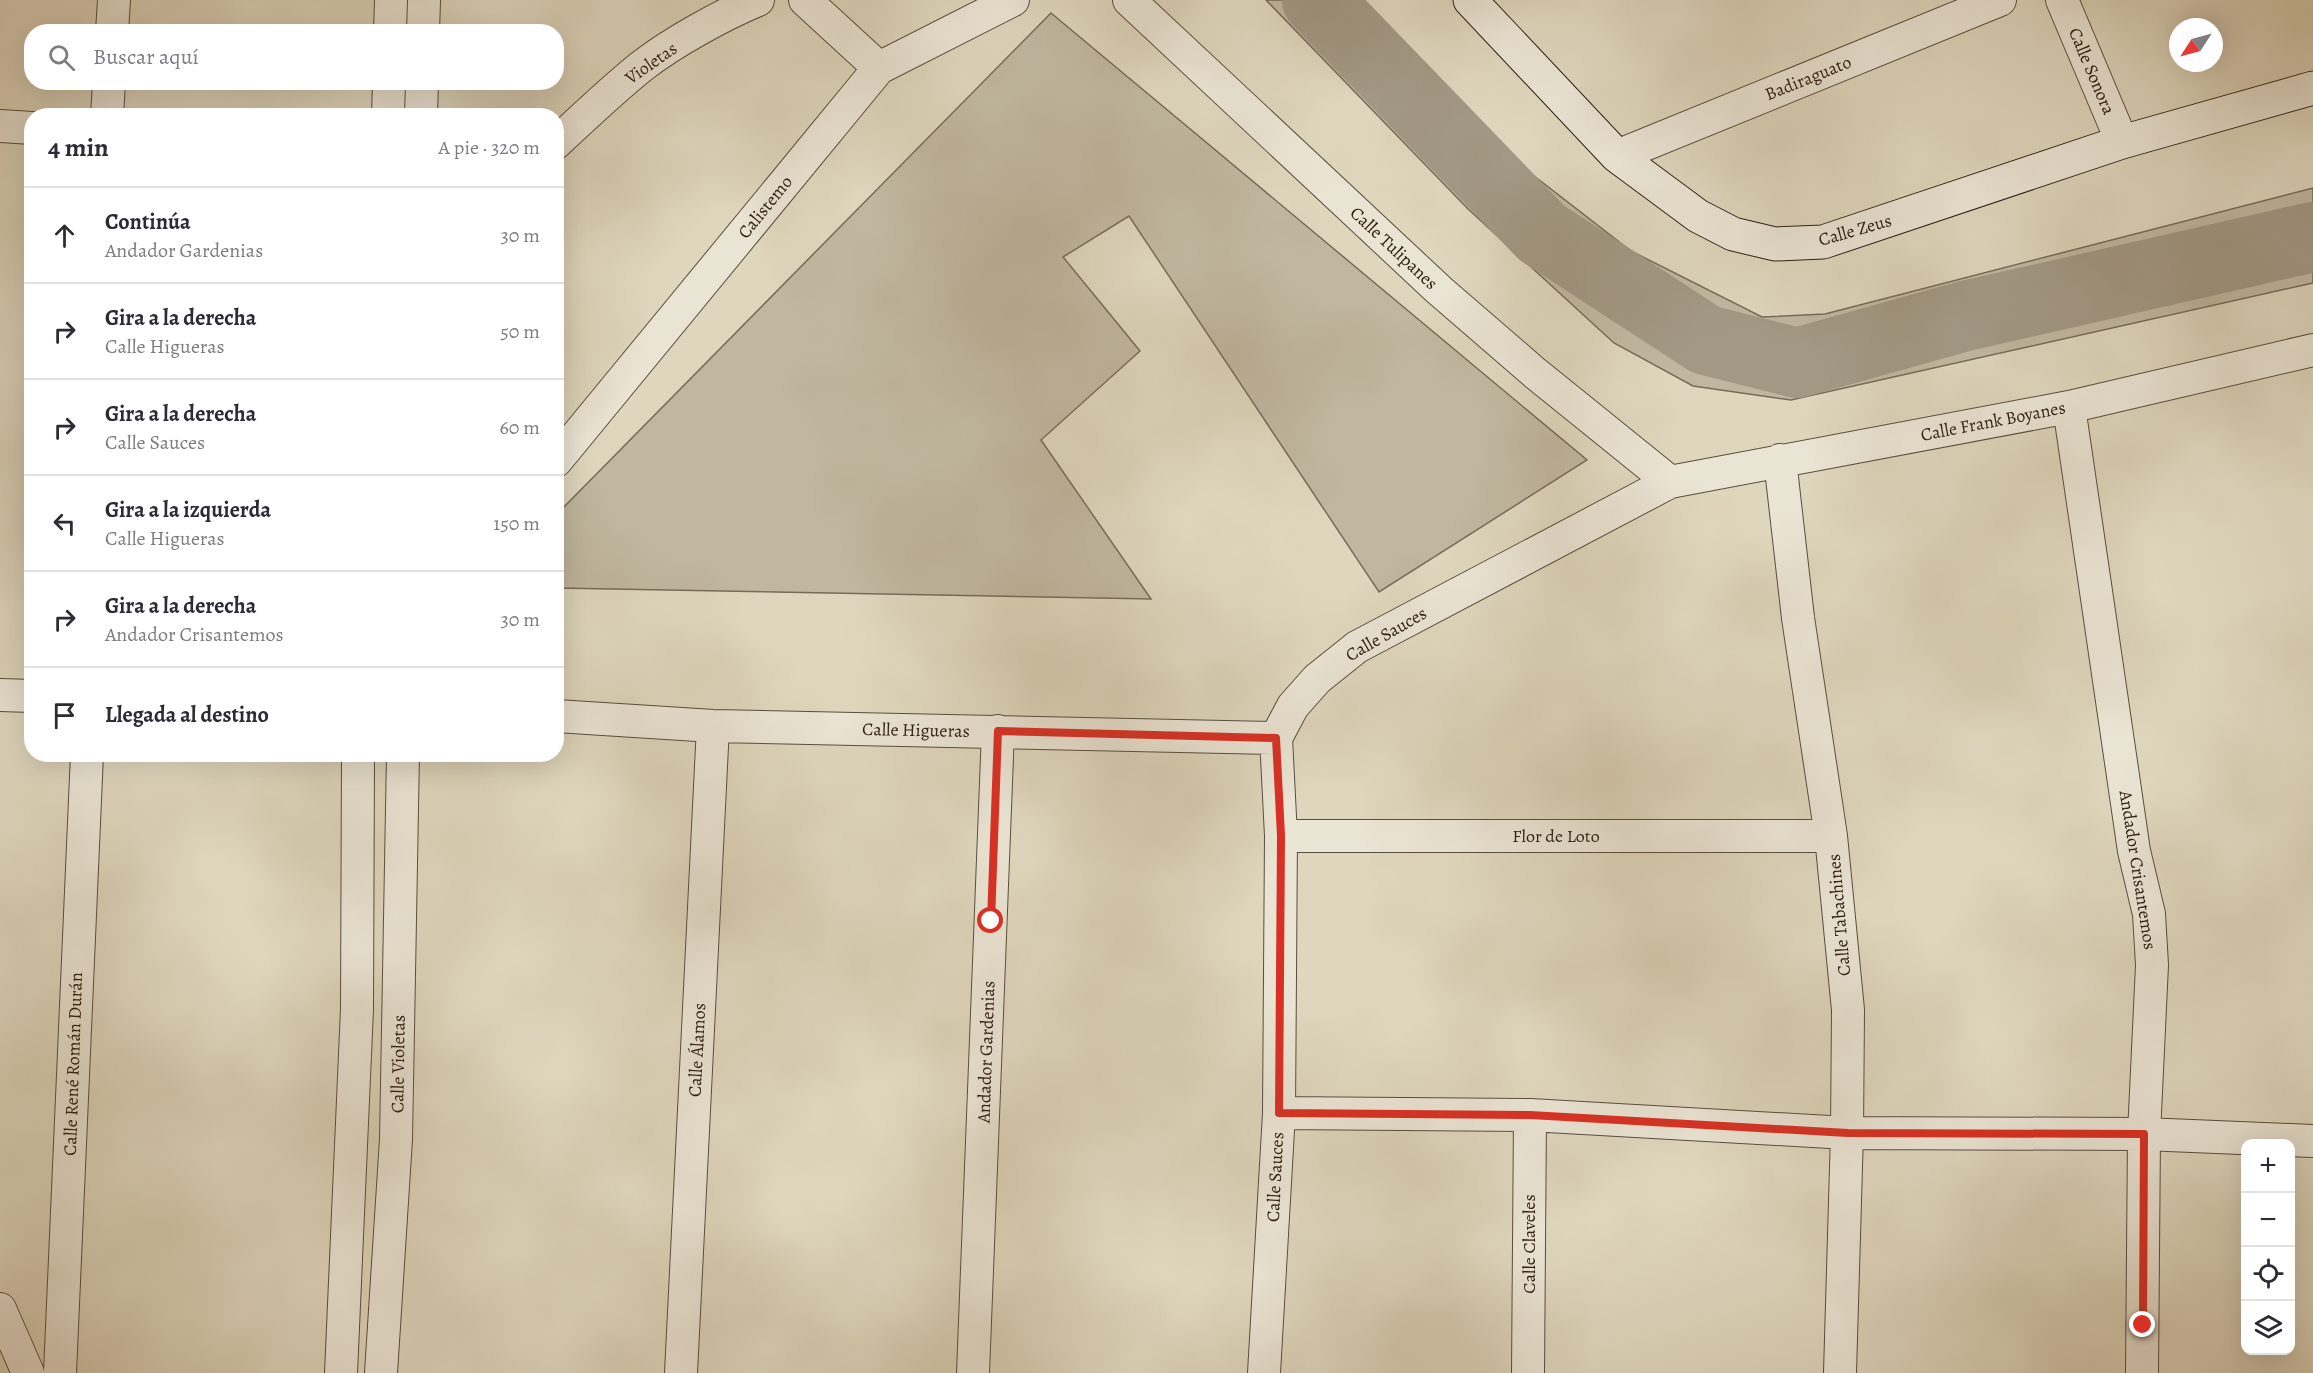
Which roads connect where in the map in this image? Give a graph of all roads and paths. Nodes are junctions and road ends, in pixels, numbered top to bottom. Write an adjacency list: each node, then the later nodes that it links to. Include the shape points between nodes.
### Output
1 (114, 0): 11 (street)
2 (391, 0): 12 (street)
3 (424, 0): 13 (street)
4 (758, 0): 24 (street, Violetas, via 644,65)
5 (805, 0): 14 (street)
6 (1013, 0): 14 (street, Calistemo)
7 (1129, 0): 31 (street, Calle Tulipanes, via 1439,290)
8 (1470, 0): 26 (street, Calle Zeus)
9 (2000, 0): 26 (street, Badiraguato)
10 (2062, 0): 25 (street, Calle Sonora)
11 (112, 24)
12 (390, 24)
13 (423, 24)
14 (879, 68): 29 (street, Calistemo)
15 (2313, 88): 25 (street, Calle Zeus)
16 (109, 90): 19 (street)
17 (388, 90): 20 (street)
18 (422, 90): 21 (street)
19 (107, 108)
20 (388, 108)
21 (421, 108)
22 (0, 126): 23 (street)
23 (24, 128)
24 (564, 136)
25 (2122, 142): 26 (street, Calle Zeus, via 1822,242 1787,244 1733,234 1698,216)
26 (1617, 156)
27 (2313, 350): 28 (street, Calle Frank Boyanes)
28 (2069, 407): 30 (street, Calle Frank Boyanes); 48 (street, Andador Crisantemos, via 2134,851 2149,914 2152,965)
29 (564, 451)
30 (1780, 460): 31 (street, Calle Frank Boyanes); 42 (street, Calle Tabachines, via 1798,618)
31 (1670, 482): 37 (street, Calle Sauces, via 1357,646 1317,679 1293,706)
32 (0, 695): 33 (street)
33 (24, 696)
34 (564, 717): 35 (street, Calle Higueras)
35 (713, 726): 36 (street, Calle Higueras); 55 (street, Calle Álamos)
36 (998, 731): 37 (street, Calle Higueras); 56 (street, Andador Gardenias)
37 (1276, 738): 41 (street, Calle Sauces)
38 (87, 762): 52 (street, Calle René Román Durán)
39 (358, 762): 43 (street)
40 (403, 762): 44 (street, Calle Violetas)
41 (1281, 836): 42 (street, Flor de Loto); 45 (street, Calle Sauces)
42 (1831, 837): 47 (street, Calle Tabachines, via 1848,1010)
43 (357, 1009): 44 (street); 53 (street)
44 (399, 1011): 54 (street, Calle Violetas, via 396,1139)
45 (1279, 1113): 46 (street); 57 (street, Calle Sauces)
46 (1530, 1115): 47 (street); 58 (street, Calle Claveles)
47 (1848, 1133): 48 (street); 59 (street, Calle Tabachines)
48 (2144, 1134): 49 (street); 60 (street, Andador Crisantemos)
49 (2313, 1141)
50 (0, 1309): 51 (street)
51 (28, 1373)
52 (60, 1373)
53 (341, 1373)
54 (381, 1373)
55 (681, 1373)
56 (974, 1373)
57 (1264, 1373)
58 (1528, 1373)
59 (1840, 1373)
60 (2142, 1373)

